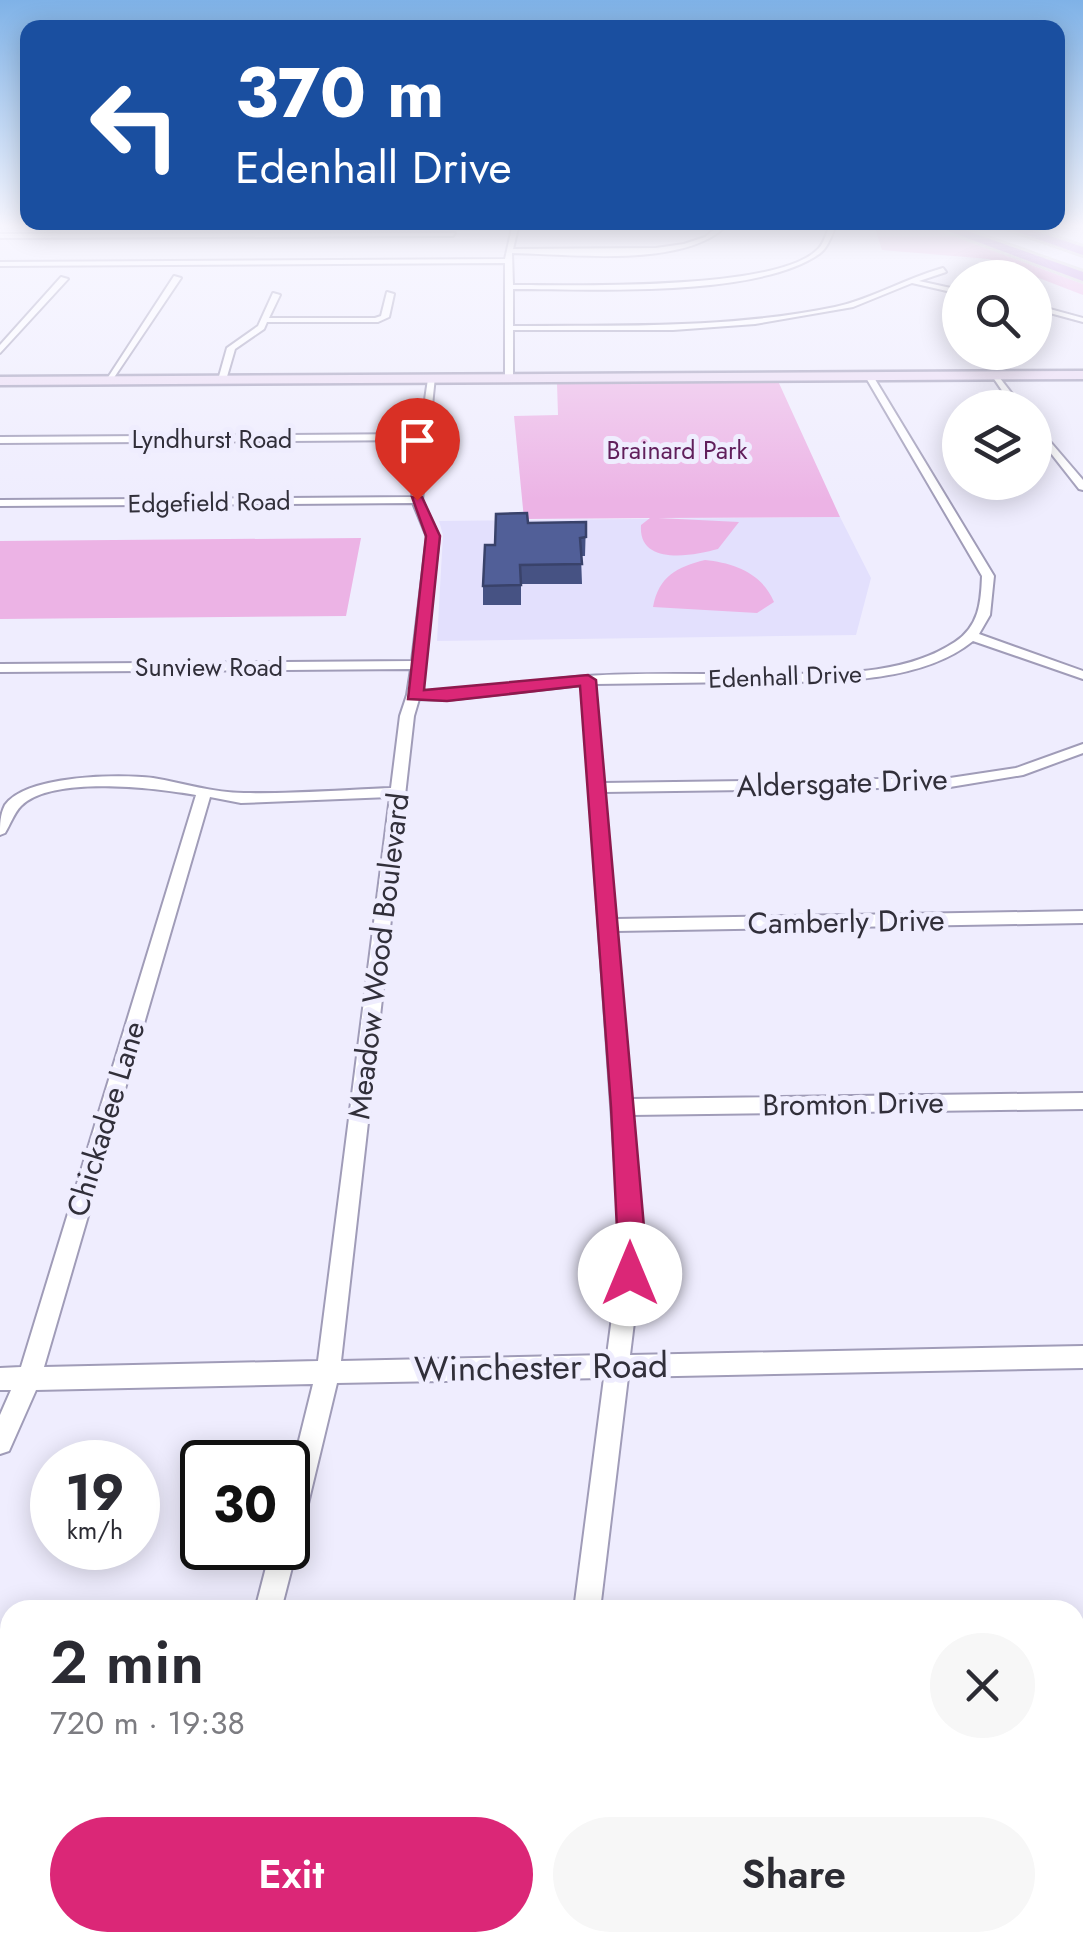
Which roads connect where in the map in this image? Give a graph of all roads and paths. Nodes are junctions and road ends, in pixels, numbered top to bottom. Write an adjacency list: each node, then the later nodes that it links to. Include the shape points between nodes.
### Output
1 (27, 319): 8 (street)
2 (149, 319): 14 (street)
3 (378, 319): 6 (street)
4 (509, 319): 7 (street)
5 (782, 319): 7 (street)
6 (266, 320): 15 (street, via 231,348)
7 (509, 328): 12 (street)
8 (0, 350)
9 (1083, 375): 11 (main road)
10 (869, 376): 11 (main road); 12 (main road); 24 (street, via 988,576 986,610)
11 (994, 376): 17 (street)
12 (508, 378): 13 (main road)
13 (432, 379): 15 (main road); 18 (street, Meadow Wood Boulevard)
14 (108, 380): 15 (main road); 16 (main road)
15 (222, 380)
16 (0, 381)
17 (1005, 390)
18 (425, 438): 19 (street, Lyndhurst Road); 22 (street, Meadow Wood Boulevard)
19 (0, 440)
20 (1052, 448): 21 (street)
21 (1083, 487)
22 (417, 500): 23 (street, Edgefield Road); 25 (street, Meadow Wood Boulevard, via 433,536)
23 (0, 504)
24 (972, 636): 27 (street); 28 (street, Edenhall Drive, via 888,671 846,676)
25 (418, 665): 26 (street, Sunview Road); 29 (street, Meadow Wood Boulevard)
26 (0, 668)
27 (1083, 675)
28 (588, 680): 29 (street, Edenhall Drive); 31 (street)
29 (414, 696): 32 (street, Meadow Wood Boulevard)
30 (1083, 748): 31 (street, Aldersgate Drive, via 1004,774 932,784)
31 (597, 788): 36 (street)
32 (399, 792): 33 (street, via 241,798); 41 (street, Meadow Wood Boulevard)
33 (204, 793): 34 (street, via 148,782 90,782 21,799); 43 (street, Chickadee Lane)
34 (0, 830)
35 (1083, 918): 36 (street, Camberly Drive)
36 (608, 925): 38 (street)
37 (1083, 1101): 38 (street, Bromton Drive)
38 (623, 1107): 40 (street, via 632,1250)
39 (1083, 1357): 40 (street, Winchester Road)
40 (617, 1365): 41 (street, Winchester Road); 48 (street)
41 (328, 1372): 43 (street, Winchester Road); 45 (street, Meadow Wood Boulevard)
42 (0, 1378): 43 (street, Winchester Road)
43 (29, 1378): 44 (street, Chickadee Lane)
44 (0, 1442)
45 (310, 1444)
46 (278, 1570): 47 (street)
47 (271, 1600)
48 (587, 1600)

